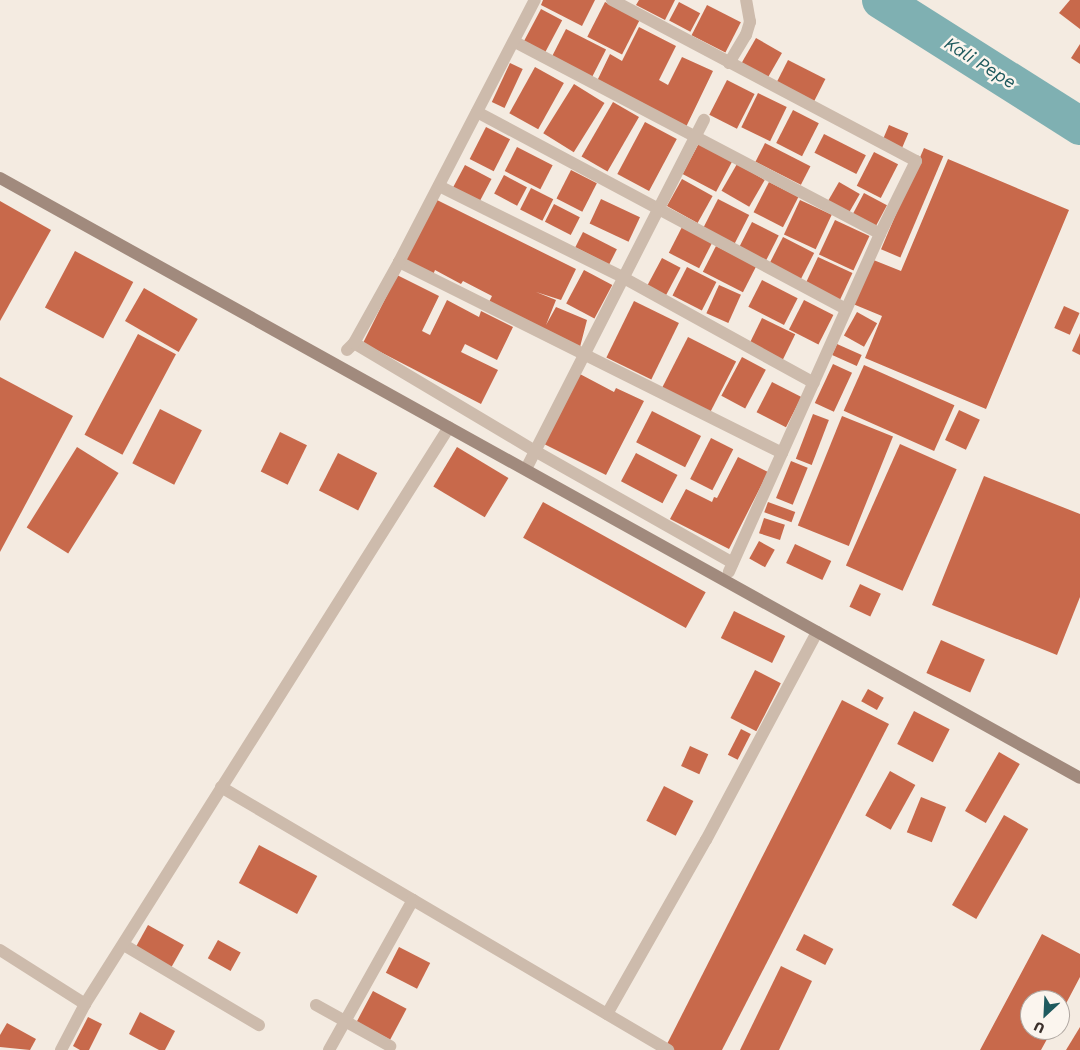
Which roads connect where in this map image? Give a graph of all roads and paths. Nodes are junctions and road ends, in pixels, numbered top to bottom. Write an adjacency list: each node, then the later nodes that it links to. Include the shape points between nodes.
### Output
1 (535, 0): 4 (street)
2 (612, 0): 5 (street)
3 (746, 0): 5 (street, via 750,22)
4 (515, 42): 6 (street); 8 (street)
5 (729, 63): 12 (street, via 914,158 915,165)
6 (478, 112): 10 (street); 11 (street)
7 (704, 120): 8 (street)
8 (697, 136): 11 (street); 12 (street)
9 (0, 178): 18 (main road)
10 (439, 186): 13 (street); 14 (street)
11 (660, 208): 14 (street); 15 (street)
12 (880, 234): 15 (street)
13 (399, 262): 16 (street); 19 (street, via 350,346)
14 (622, 277): 16 (street); 17 (street)
15 (846, 309): 17 (street)
16 (584, 354): 19 (street); 20 (street)
17 (814, 383): 20 (street)
18 (449, 427): 21 (main road); 24 (street)
19 (535, 451): 20 (street, via 731,567); 21 (street)
20 (782, 454)
21 (526, 469): 22 (main road)
22 (817, 632): 23 (main road); 30 (street, via 706,840)
23 (1080, 778)
24 (221, 787): 25 (street); 26 (street)
25 (414, 900): 30 (street); 31 (street)
26 (124, 945): 28 (street); 32 (street)
27 (0, 950): 28 (street)
28 (85, 1004): 34 (street)
29 (316, 1005): 31 (street)
30 (607, 1014): 36 (street)
31 (346, 1021): 33 (street); 35 (street)
32 (259, 1025)
33 (390, 1046)
34 (61, 1050)
35 (329, 1050)
36 (668, 1050)

